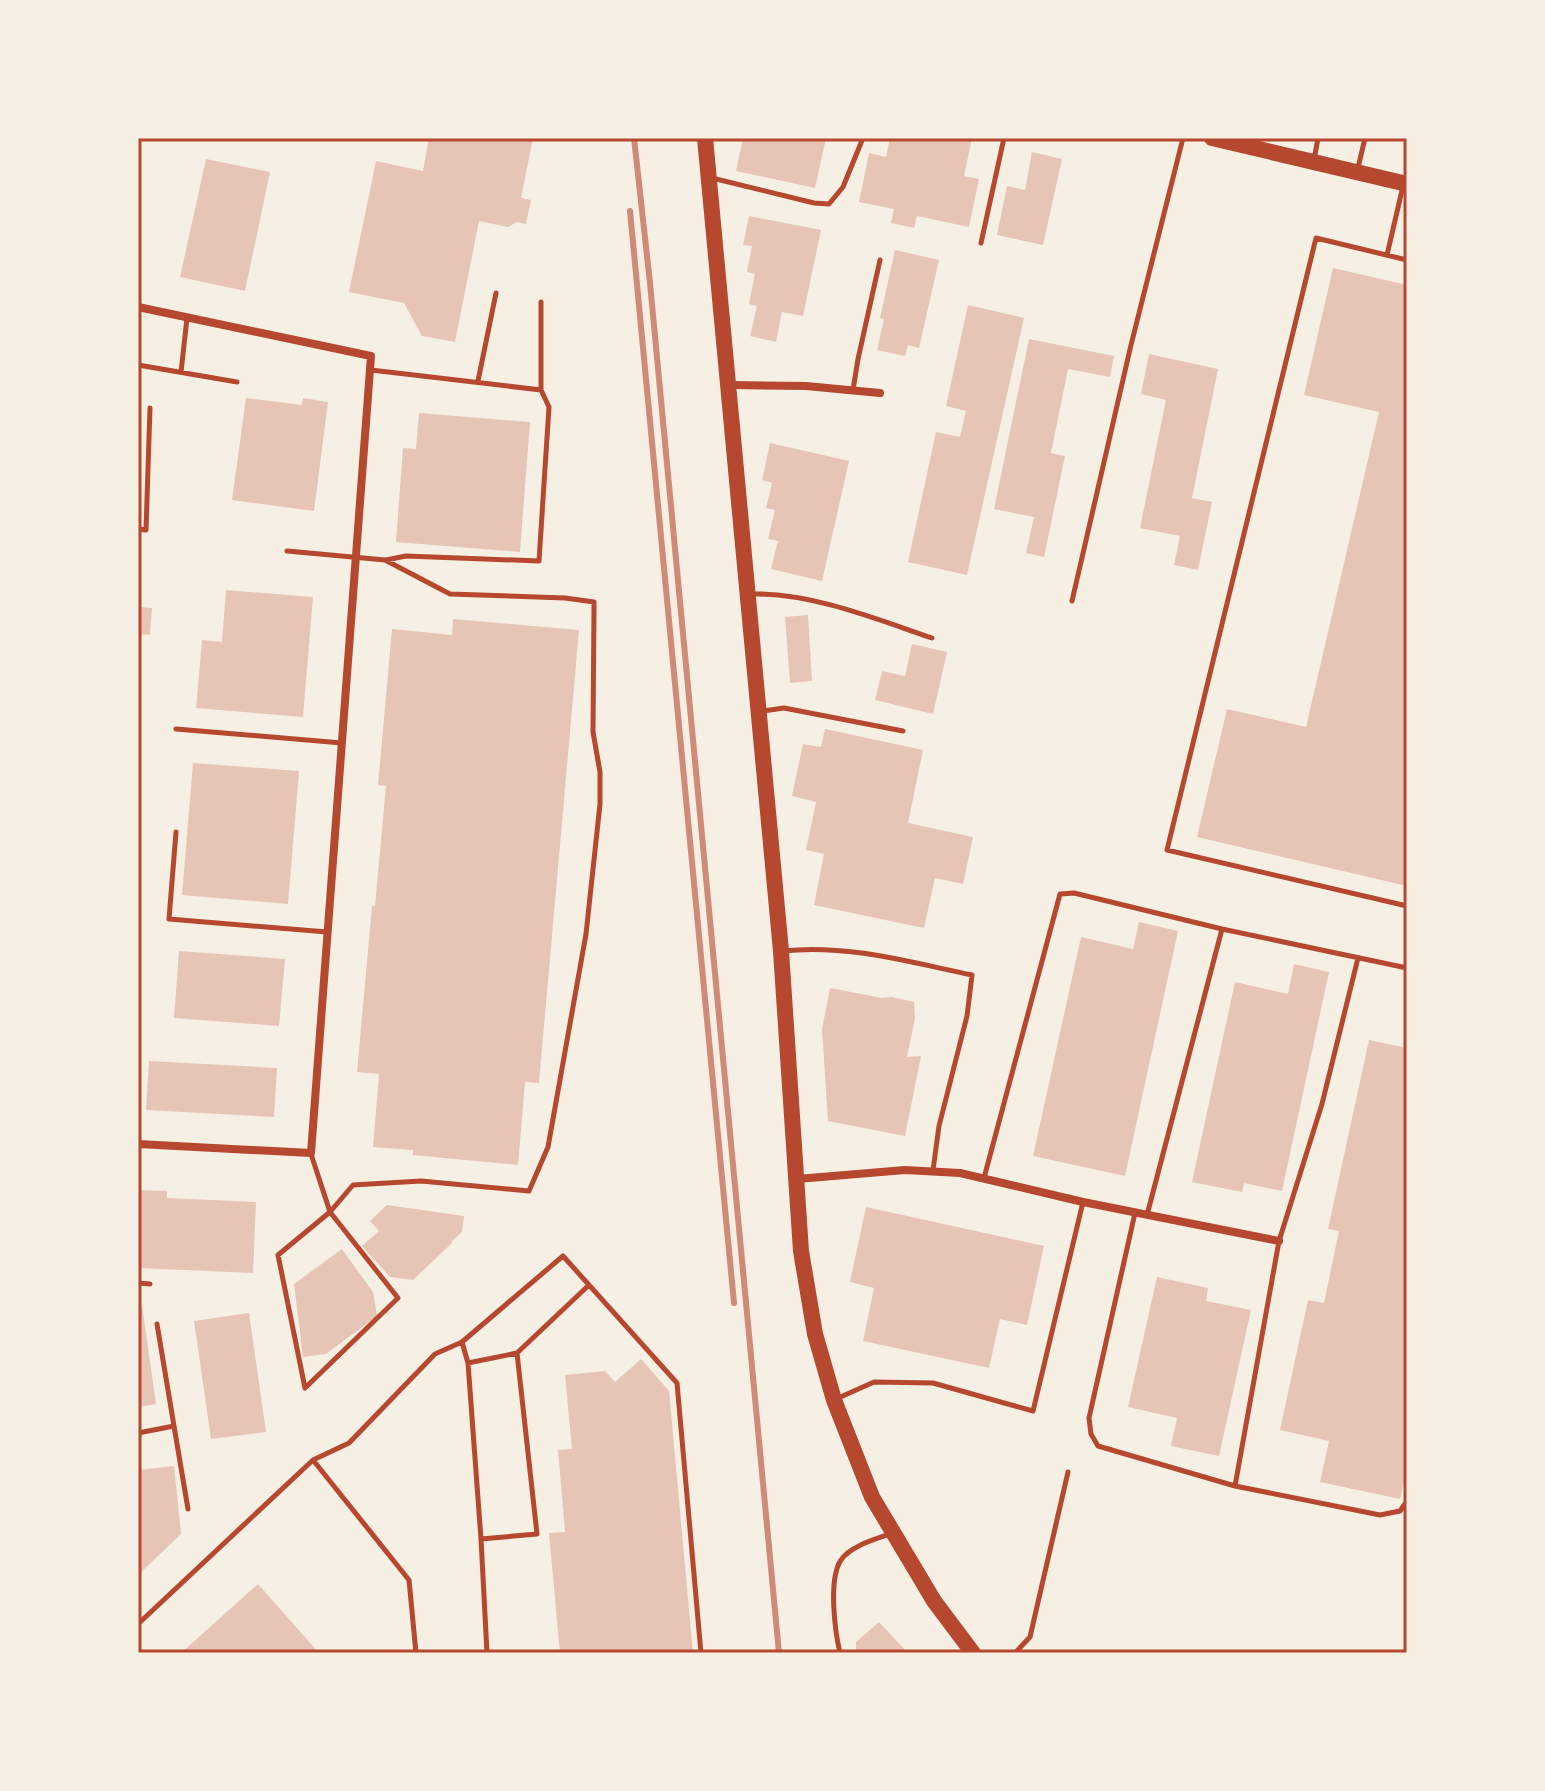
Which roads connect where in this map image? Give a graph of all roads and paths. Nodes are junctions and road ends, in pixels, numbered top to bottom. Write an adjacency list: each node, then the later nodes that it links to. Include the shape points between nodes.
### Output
1 (705, 138): 11 (main road)
2 (863, 138): 11 (lane, via 843,187 829,204)
3 (1004, 138): 13 (lane)
4 (1183, 138): 36 (lane)
5 (1212, 138): 8 (main road)
6 (1318, 138): 9 (lane)
7 (1365, 138): 10 (lane)
8 (1263, 144): 9 (main road)
9 (1313, 161): 10 (main road)
10 (1357, 172): 12 (main road)
11 (708, 177): 26 (main road)
12 (1406, 183): 14 (lane)
13 (981, 243)
14 (1387, 255): 16 (lane); 43 (lane, via 1316,238 1167,850)
15 (880, 260): 28 (lane)
16 (1407, 260)
17 (496, 293): 24 (lane)
18 (541, 302): 27 (lane)
19 (138, 307): 20 (street)
20 (187, 317): 22 (street, via 371,356); 23 (lane)
21 (138, 365): 23 (lane)
22 (370, 370): 24 (lane); 33 (street)
23 (181, 372): 25 (lane)
24 (478, 381): 27 (lane)
25 (237, 382)
26 (728, 385): 28 (street); 35 (main road)
27 (541, 390): 34 (lane, via 549,407 539,561 406,556)
28 (853, 391): 29 (street)
29 (880, 393)
30 (150, 408): 31 (lane, via 146,530)
31 (138, 529)
32 (287, 551): 33 (lane)
33 (356, 556): 34 (lane); 41 (street)
34 (385, 560): 55 (lane, via 450,594 594,602 593,732 600,804 567,1046 548,1147 529,1191 421,1181 353,1185)
35 (748, 594): 37 (lane, via 811,601); 38 (main road)
36 (1072, 601)
37 (932, 638)
38 (758, 711): 40 (lane, via 784,708); 46 (main road)
39 (176, 729): 41 (lane)
40 (903, 731)
41 (342, 743): 45 (street)
42 (176, 832): 45 (lane, via 169,919)
43 (1407, 906)
44 (1222, 929): 47 (lane); 53 (lane, via 1060,894); 57 (lane)
45 (327, 932): 50 (street)
46 (781, 951): 51 (lane, via 813,948 873,954 972,975); 52 (main road)
47 (1358, 958): 48 (lane); 58 (lane, via 1322,1104)
48 (1407, 968)
49 (138, 1144): 50 (street)
50 (311, 1153): 55 (lane)
51 (933, 1170): 52 (street); 53 (street)
52 (796, 1179): 66 (main road, via 815,1334)
53 (984, 1179): 54 (street)
54 (1083, 1202): 56 (street); 66 (lane, via 1033,1411 933,1383 874,1382)
55 (330, 1212): 55 (lane, via 278,1255 305,1388 398,1298)
56 (1135, 1213): 57 (street); 71 (lane, via 1089,1418 1091,1434 1098,1446)
57 (1147, 1215): 58 (street)
58 (1279, 1241): 71 (lane)
59 (138, 1283): 60 (lane)
60 (150, 1284)
61 (589, 1285): 63 (lane, via 563,1256); 64 (lane); 79 (lane, via 677,1383)
62 (157, 1324): 67 (lane)
63 (462, 1342): 65 (lane); 69 (lane, via 435,1354 349,1443)
64 (517, 1353): 65 (lane); 75 (lane, via 537,1534)
65 (468, 1363): 75 (lane)
66 (834, 1400): 74 (main road, via 872,1497)
67 (174, 1426): 68 (lane); 73 (lane)
68 (138, 1433)
69 (313, 1460): 76 (lane); 77 (lane, via 409,1580)
70 (1068, 1472): 82 (lane, via 1030,1637)
71 (1235, 1486): 72 (lane, via 1380,1515 1400,1511)
72 (1407, 1501)
73 (188, 1509)
74 (893, 1533): 80 (lane, via 859,1546 841,1560 834,1584); 81 (main road)
75 (481, 1539): 78 (lane)
76 (138, 1624)
77 (416, 1653)
78 (487, 1653)
79 (701, 1653)
80 (840, 1653)
81 (973, 1653)
82 (1015, 1653)

